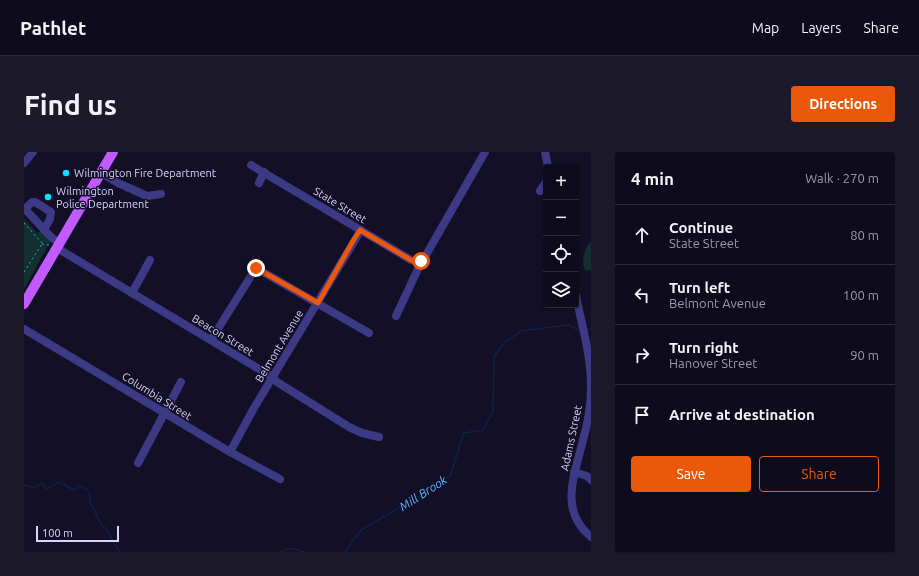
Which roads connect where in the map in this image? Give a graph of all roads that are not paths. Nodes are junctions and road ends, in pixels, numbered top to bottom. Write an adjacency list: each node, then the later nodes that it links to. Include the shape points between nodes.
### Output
1 (33, 152): 5 (street)
2 (112, 152): 8 (main road)
3 (485, 152): 19 (street, via 426,256)
4 (545, 152): 6 (street)
5 (24, 163)
6 (547, 164)
7 (251, 165): 9 (street, State Street)
8 (100, 172): 13 (street, via 147,196); 17 (main road)
9 (264, 172): 10 (street); 16 (street, State Street)
10 (259, 183)
11 (543, 186): 12 (street)
12 (540, 191)
13 (161, 194)
14 (25, 209): 15 (street, Beacon Street); 15 (street, via 35,202 51,212)
15 (44, 230): 17 (street, Beacon Street)
16 (360, 230): 19 (street, State Street, via 411,260); 21 (street, Belmont Avenue)
17 (56, 245): 20 (street, Beacon Street); 22 (main road)
18 (150, 260): 20 (street)
19 (419, 262): 24 (street)
20 (132, 293): 27 (street, Beacon Street)
21 (318, 303): 26 (street); 27 (street, via 256,268); 28 (street, Belmont Avenue)
22 (24, 304)
23 (578, 308): 34 (street, Adams Street, via 591,387 585,433)
24 (396, 316)
25 (24, 329): 30 (street, Columbia Street)
26 (369, 333)
27 (211, 340): 28 (street, Beacon Street)
28 (272, 378): 31 (street, Beacon Street, via 349,428); 32 (street, Belmont Avenue)
29 (181, 382): 30 (street)
30 (164, 414): 32 (street, Columbia Street); 33 (street)
31 (379, 437)
32 (230, 452): 35 (street, Columbia Street)
33 (138, 464)
34 (574, 472): 36 (street); 37 (street, Adams Street, via 571,496 574,513)
35 (280, 479)
36 (591, 480)
37 (591, 537)

